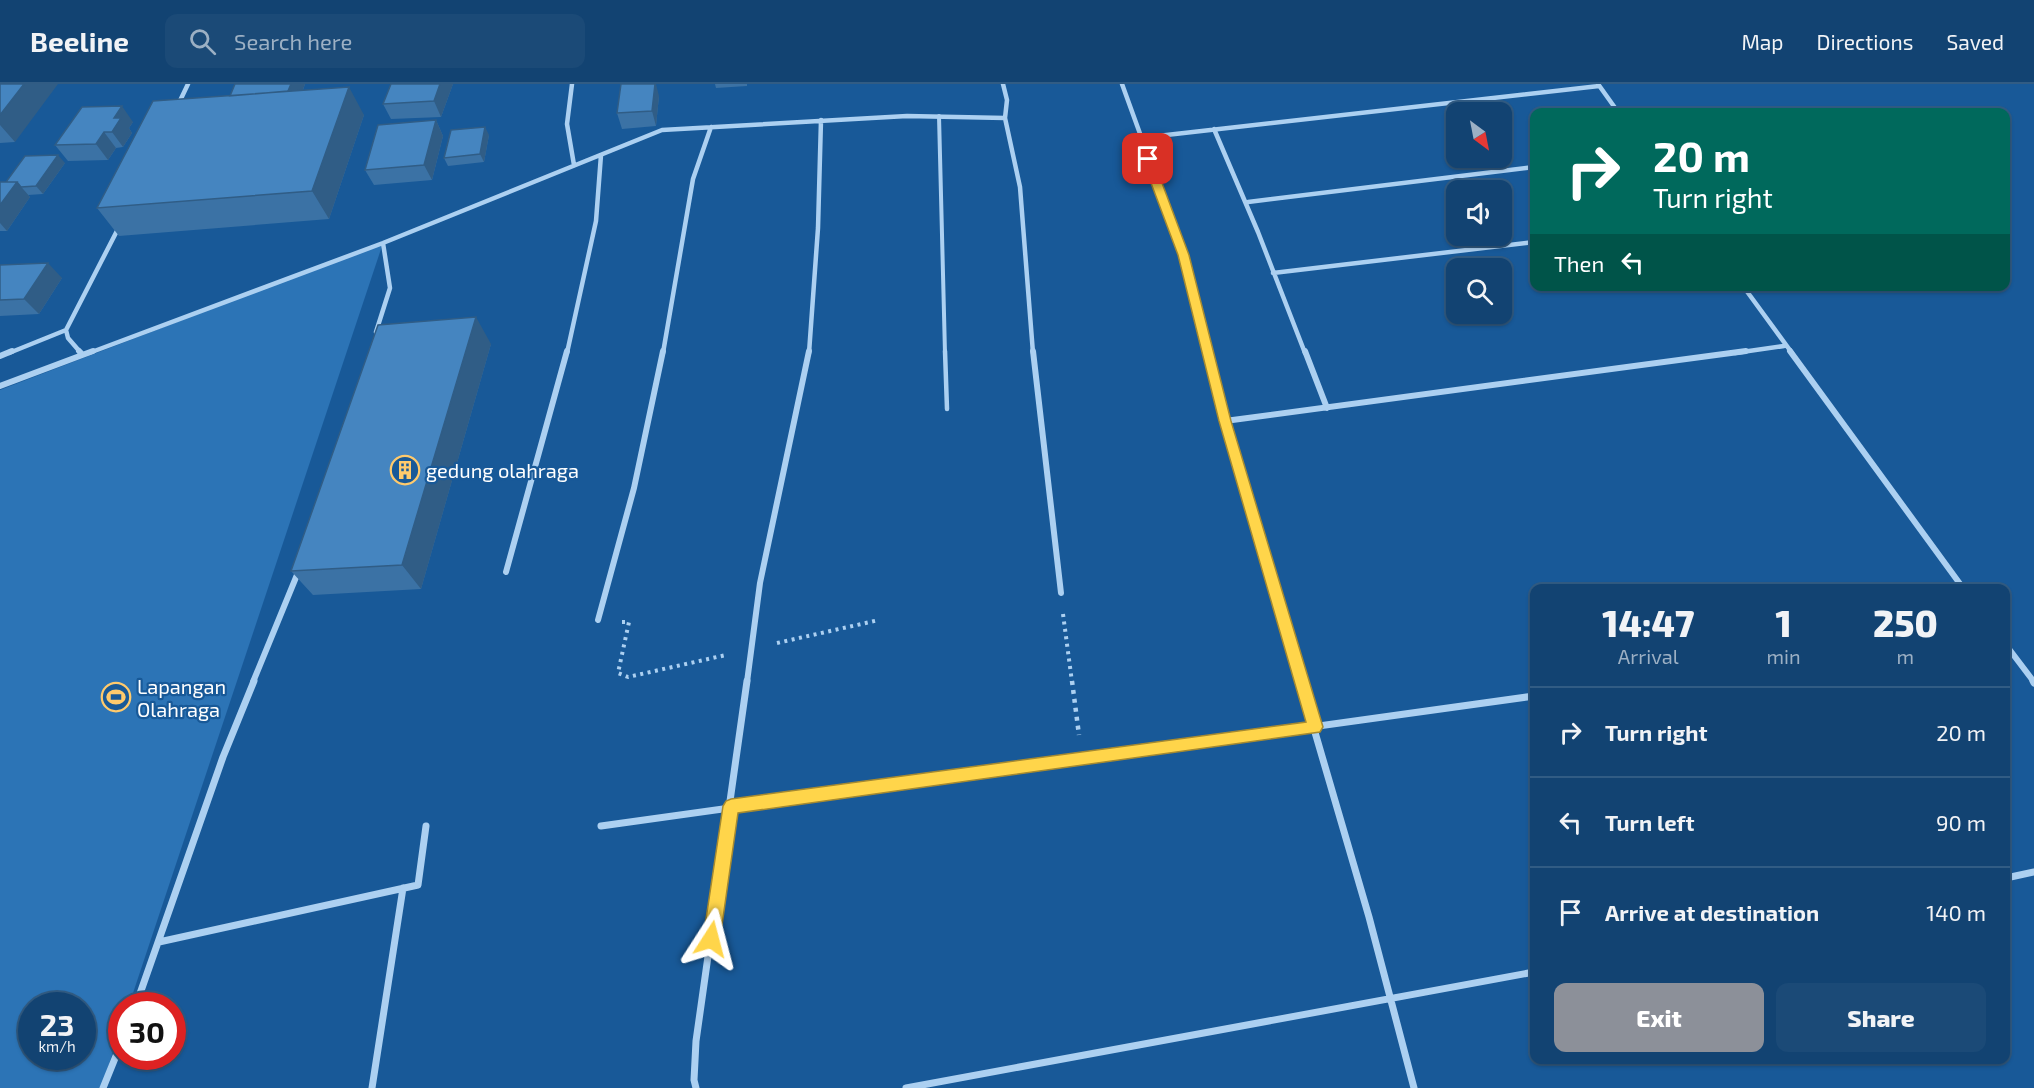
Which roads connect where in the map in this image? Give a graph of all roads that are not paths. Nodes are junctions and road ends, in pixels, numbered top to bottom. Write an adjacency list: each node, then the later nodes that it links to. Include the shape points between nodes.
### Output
1 (188, 84): 7 (street)
2 (572, 84): 15 (street, via 565,125)
3 (1003, 84): 9 (street, via 1007,100)
4 (1122, 84): 13 (street)
5 (1598, 85): 6 (street); 12 (street)
6 (1615, 108)
7 (172, 116)
8 (939, 116): 9 (street); 10 (street); 30 (lane)
9 (1005, 118): 35 (street, via 1020,187 1036,384)
10 (821, 120): 11 (street); 41 (street, via 809,356 760,583)
11 (711, 127): 14 (street, via 662,130); 36 (street, via 693,179 669,324 634,488)
12 (1214, 129): 13 (street); 17 (street)
13 (1140, 138): 31 (street, via 1184,255)
14 (601, 155): 15 (street); 33 (street, via 596,221 571,338)
15 (574, 165): 20 (street)
16 (1530, 167): 17 (street)
17 (1248, 202): 21 (street)
18 (121, 222): 23 (street)
19 (1530, 242): 21 (street)
20 (383, 243): 24 (street, via 390,288); 26 (street)
21 (1273, 273): 29 (street)
22 (1746, 291): 25 (street)
23 (66, 330): 26 (street); 27 (street)
24 (372, 345)
25 (1784, 346): 29 (street); 34 (street)
26 (82, 354): 28 (street)
27 (0, 356)
28 (0, 386)
29 (1326, 408): 31 (street)
30 (947, 409)
31 (1225, 421): 40 (street)
32 (303, 560): 47 (street, via 223,757)
33 (507, 572)
34 (1960, 584)
35 (1061, 593)
36 (598, 620)
37 (2010, 650): 38 (street)
38 (2034, 683)
39 (1530, 697): 40 (street)
40 (1315, 727): 41 (street); 50 (street)
41 (731, 806): 43 (street); 54 (street, via 696,1041)
42 (426, 826): 46 (street, via 418,885)
43 (601, 826)
44 (2034, 872): 45 (street)
45 (2010, 877)
46 (403, 888): 47 (street); 53 (street)
47 (159, 942): 49 (street)
48 (1530, 973): 50 (street)
49 (141, 992)
50 (1389, 1000): 55 (street); 56 (street)
51 (110, 1070): 52 (street)
52 (103, 1088)
53 (372, 1088)
54 (696, 1088)
55 (906, 1088)
56 (1414, 1088)

